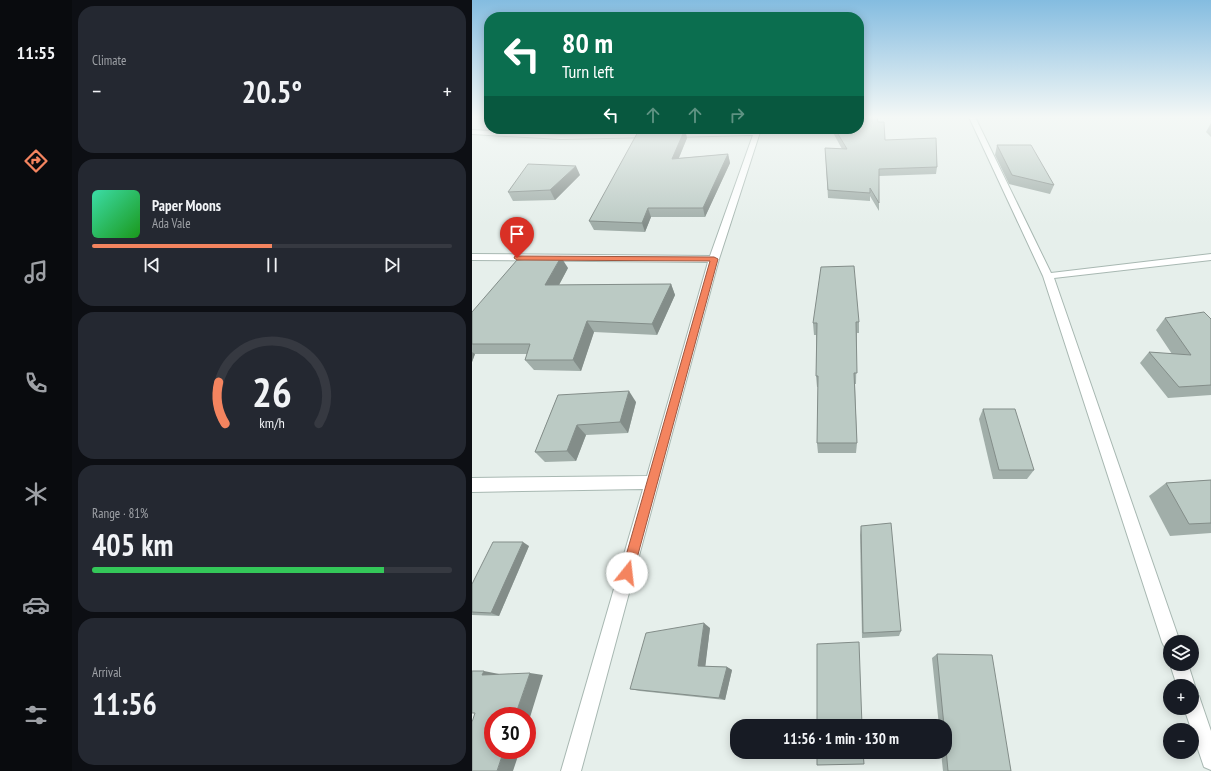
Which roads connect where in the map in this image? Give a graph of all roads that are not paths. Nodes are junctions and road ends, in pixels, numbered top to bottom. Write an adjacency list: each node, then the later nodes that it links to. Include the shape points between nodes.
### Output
1 (750, 153): 5 (street)
2 (989, 153): 6 (street)
3 (472, 257): 5 (street)
4 (1211, 257): 6 (street)
5 (714, 259): 7 (street)
6 (1048, 276): 9 (street)
7 (653, 482): 8 (street); 12 (street)
8 (472, 485)
9 (1169, 635)
10 (1196, 715): 11 (street)
11 (1211, 760)
12 (571, 771)

